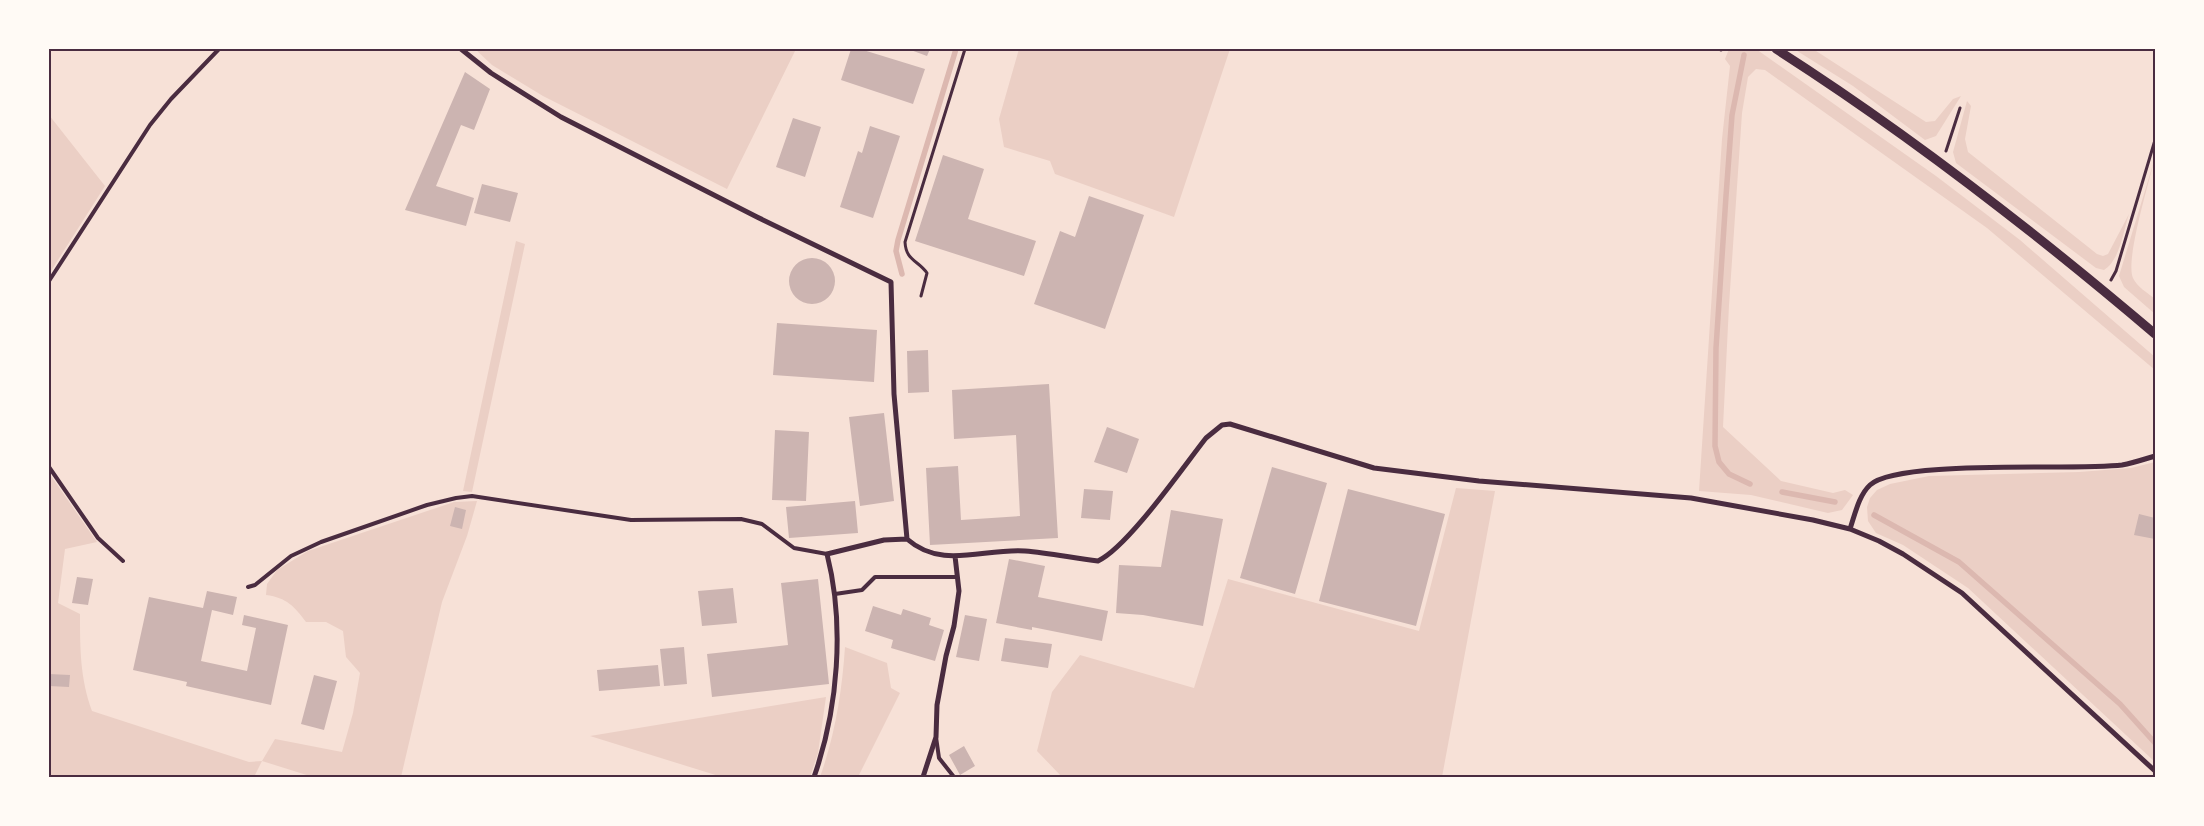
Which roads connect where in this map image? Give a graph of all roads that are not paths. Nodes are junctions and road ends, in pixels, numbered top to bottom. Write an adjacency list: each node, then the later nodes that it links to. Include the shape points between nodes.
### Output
1 (220, 49): 4 (lane, via 150,125)
2 (461, 49): 9 (street, via 491,73 561,117 891,282 894,394)
3 (1776, 49): 5 (street, via 1900,133 2105,291)
4 (49, 281)
5 (2155, 334)
6 (2155, 456): 8 (street, via 2122,464 1940,470 1885,476 1871,484 1862,496)
7 (49, 466): 12 (lane, via 98,538)
8 (1850, 529): 11 (street, via 1691,498 1479,481 1374,468 1230,424 1222,425 1206,438 1125,540 1105,557 1098,560 1024,551); 17 (street, via 1903,554 1962,593)
9 (907, 539): 10 (street, via 884,540); 11 (street, via 930,554)
10 (827, 554): 14 (lane, via 794,548 762,524 741,519 632,520 472,496 427,505 321,542 291,556 255,585); 15 (street)
11 (956, 556): 13 (street)
12 (123, 561)
13 (957, 577): 15 (lane, via 875,577 862,590); 16 (street, via 959,591 954,626 936,705)
14 (248, 586)
15 (834, 594): 18 (street, via 834,688)
16 (936, 737): 19 (street); 20 (lane, via 939,758)
17 (2155, 772)
18 (814, 777)
19 (923, 777)
20 (954, 777)

